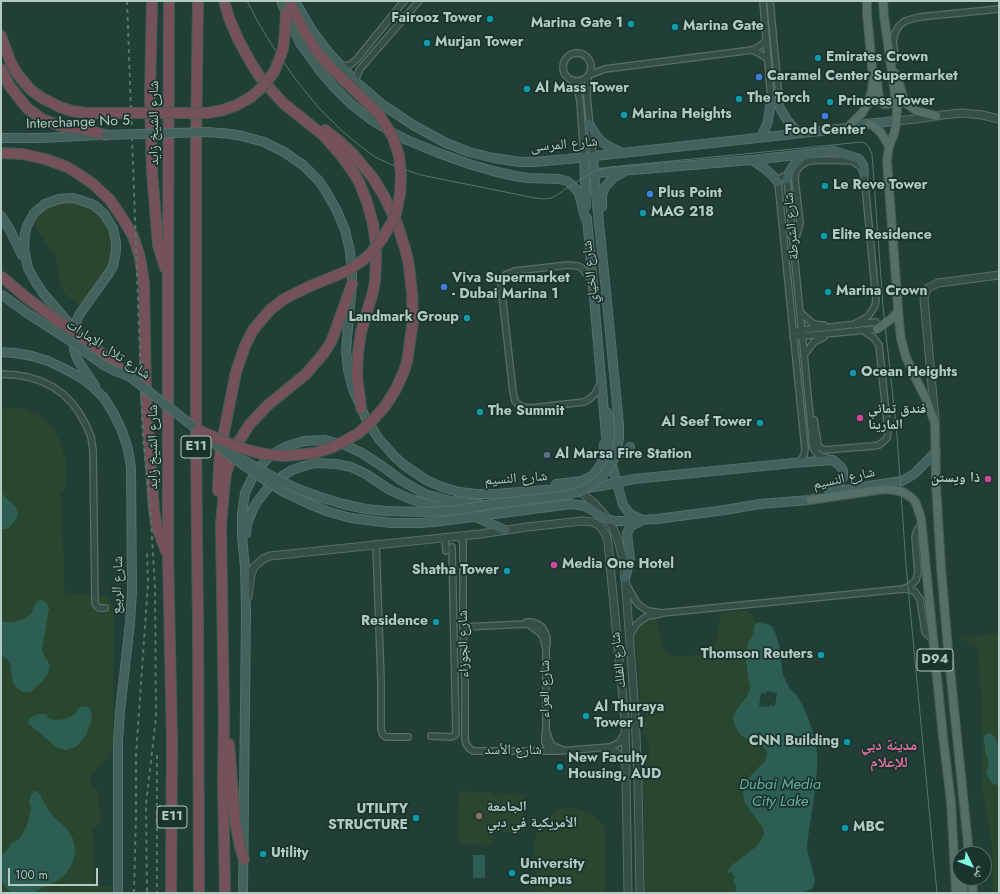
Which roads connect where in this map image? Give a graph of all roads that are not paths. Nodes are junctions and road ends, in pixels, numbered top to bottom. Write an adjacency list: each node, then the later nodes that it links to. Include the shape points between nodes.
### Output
1 (152, 1): 63 (highway, via 152,171 158,245)
2 (170, 1): 63 (highway, شارع الشيخ زايد / E11)
3 (198, 1): 144 (highway, E11, via 196,448)
4 (224, 1): 34 (highway, via 233,30 251,63 274,94)
5 (281, 1): 15 (main road)
6 (290, 1): 21 (highway, via 317,52)
7 (295, 1): 21 (main road, شارع المرسى)
8 (404, 1): 21 (street, via 357,59 350,64)
9 (419, 1): 28 (street, via 360,69)
10 (763, 1): 17 (street)
11 (770, 1): 31 (street)
12 (867, 1): 25 (main road, via 866,14)
13 (883, 1): 22 (main road, D94)
14 (999, 9): 22 (street, via 919,17 905,21 895,33)
15 (286, 13): 16 (highway, bridge, via 283,49 269,79 248,99 216,112 86,113 60,107 42,98 22,80 11,63); 59 (main road, via 300,43 321,72 362,113 407,140 453,159 493,171 528,178 558,179 570,183 578,193)
16 (1, 36)
17 (766, 41): 18 (street); 19 (street)
18 (752, 50): 19 (street); 23 (street)
19 (768, 59): 30 (street)
20 (590, 62): 23 (street); 26 (street); 27 (street, via 581,54 574,53 568,56 563,64 564,71 567,77)
21 (336, 67): 28 (main road, شارع المرسى); 109 (highway, bridge, via 351,88 384,121 392,137 399,156 401,175 398,204 388,231 363,260 347,271 280,301 264,316 249,337 234,381 220,457 218,499)
22 (891, 67): 29 (main road, D94); 32 (main road, via 908,104 917,111)
23 (605, 69): 26 (street)
24 (1, 70): 40 (highway, via 22,102 42,119)
25 (873, 74): 29 (main road, via 877,78 881,102 888,104); 38 (main road, via 868,103)
26 (588, 75): 27 (street, via 582,80); 36 (street, شارع الخياي)
27 (573, 80): 49 (street, شارع الخياي, via 580,96)
28 (355, 81): 49 (main road, شارع المرسى, via 383,105 413,125 469,152 520,162)
29 (895, 97): 35 (main road, D94)
30 (772, 100): 42 (main road, via 768,121)
31 (780, 108): 39 (main road, via 787,120)
32 (936, 116): 33 (street, via 952,113); 35 (street)
33 (999, 118)
34 (303, 119): 86 (highway, via 332,144 347,163 363,192 373,224 375,280 358,353); 89 (highway, bridge, via 330,134 353,154 373,178 394,216 406,252 412,286 413,321 404,371 386,405 373,420 342,443 314,453 285,456 265,454 235,446)
35 (896, 121): 37 (main road, شارع المرسى); 43 (main road, D94)
36 (589, 124): 45 (main road, via 601,141); 48 (street, شارع الخياي)
37 (870, 124): 38 (main road, شارع المرسى); 43 (main road, via 882,132)
38 (847, 128): 39 (main road, شارع المرسى)
39 (800, 133): 42 (main road, شارع المرسى)
40 (105, 135): 41 (main road, Interchange No 5); 67 (main road, Interchange No 5, bridge, via 208,132 230,134 264,142 284,152 303,165 319,181 336,210 345,230 350,251)
41 (1, 138)
42 (760, 138): 45 (main road, شارع المرسى)
43 (889, 146): 70 (main road, D94, via 887,167)
44 (1, 153): 116 (highway, via 45,159 67,167 93,184 110,200 123,219 138,250 144,283 145,384 154,510 157,528)
45 (623, 153): 48 (main road, شارع المرسى)
46 (820, 153): 47 (main road); 51 (main road); 53 (main road, via 834,151 859,159)
47 (804, 155): 50 (main road); 56 (main road, via 794,165)
48 (593, 156): 49 (main road, شارع المرسى); 55 (main road, شارع الخياي)
49 (584, 157): 54 (main road, شارع الخياي)
50 (751, 160): 52 (main road); 57 (main road, via 764,168)
51 (825, 160): 53 (street, via 855,162); 60 (street, via 805,162 796,172 800,224 796,236)
52 (625, 171): 55 (main road); 61 (main road, via 613,178 603,191)
53 (864, 173): 71 (street, via 876,300 870,315)
54 (585, 174): 55 (main road); 59 (main road, شارع الخياي)
55 (595, 174): 61 (main road, شارع الخياي)
56 (787, 179): 57 (street, شارع الشرطة, via 782,176); 60 (street, شارع الشرطة)
57 (778, 182): 78 (street, شارع الشرطة)
58 (1, 216): 62 (main road)
59 (587, 222): 66 (main road, شارع الخياي)
60 (792, 237): 69 (street, شارع الشرطة)
61 (601, 239): 102 (main road, شارع الخياي, bridge, via 619,432 611,465 592,485 574,494)
62 (28, 268): 75 (main road, bridge, via 43,293); 84 (main road, via 24,238 30,219 40,208 52,201 66,198 94,205 105,215 113,228 116,251 113,266 79,316 73,335 76,356)
63 (168, 275): 116 (highway, شارع الشيخ زايد / E11)
64 (999, 275): 88 (street, via 938,283 928,288 925,293)
65 (1, 276): 75 (highway, bridge)
66 (592, 282): 83 (main road, شارع الخياي); 83 (street, via 582,268 568,265 515,271 505,275 501,285 512,392 518,404 531,408 584,402 594,394)
67 (352, 284): 86 (main road, شارع النسيم, via 347,360 350,379); 109 (highway, via 336,329 324,353 306,374 262,411 240,439 226,473)
68 (1, 294): 82 (main road, شارع تلال الإمارات, bridge, via 102,364)
69 (800, 312): 72 (street, via 814,324); 77 (street, شارع الشرطة)
70 (898, 312): 73 (main road); 88 (main road, D94, via 906,357)
71 (853, 325): 72 (street); 73 (street, via 876,322)
72 (836, 326): 77 (street)
73 (877, 329): 74 (street)
74 (862, 330): 76 (street); 87 (street, via 879,345 887,438 879,445 824,450 818,444)
75 (76, 332): 82 (highway, bridge)
76 (844, 332): 77 (street); 80 (street, via 817,340)
77 (802, 333): 78 (street); 80 (street, شارع الشرطة)
78 (793, 334): 95 (street, شارع الشرطة, via 805,449)
79 (1, 352): 84 (main road, شارع الربيع, via 48,361 78,376)
80 (804, 355): 87 (street, شارع الشرطة)
81 (1, 374): 120 (street, via 28,377 52,387 72,403 86,425 93,450 95,602 99,608)
82 (129, 376): 89 (main road, شارع تلال الإمارات, bridge)
83 (601, 382): 85 (main road, شارع الخياي)
84 (104, 398): 142 (main road, شارع الربيع, via 122,431 131,468 132,607 118,741)
85 (603, 402): 90 (main road, شارع الخياي); 91 (main road, via 611,424 614,447 622,452)
86 (361, 408): 99 (main road, شارع النسيم, via 372,429 387,448 404,465 433,484 454,491 476,494)
87 (810, 414): 94 (street, شارع الشرطة, via 814,449 819,455)
88 (935, 423): 92 (main road, D94)
89 (198, 430): 93 (main road, bridge)
90 (606, 435): 97 (main road, شارع الخياي); 99 (main road, via 602,463 592,476 551,485)
91 (630, 446)
92 (936, 451): 100 (main road, شارع النسيم, via 914,474 902,481); 140 (main road, D94, via 936,490 948,642)
93 (228, 454): 102 (main road, bridge, via 298,489 343,504 406,512 459,510); 105 (main road, شارع النسيم, bridge, via 270,484 294,497 318,508 351,518 391,523 420,523)
94 (834, 460): 95 (main road, شارع النسيم); 100 (main road, via 841,467 843,477 838,487)
95 (800, 462): 96 (main road, شارع النسيم)
96 (656, 477): 97 (main road, شارع النسيم); 103 (main road, via 626,485)
97 (616, 482): 98 (main road, شارع النسيم); 103 (main road, شارع الخياي)
98 (571, 488): 99 (main road, شارع النسيم); 106 (street, شارع الفلك, via 588,498)
99 (538, 491)
100 (829, 493): 101 (main road, شارع النسيم)
101 (810, 500): 107 (main road, شارع النسيم); 108 (main road, via 884,489 894,490 912,498)
102 (486, 505): 117 (main road, bridge, via 451,502 425,494 352,448 325,440 304,441 273,454 250,480 243,500)
103 (623, 505): 107 (main road, via 630,514)
104 (492, 514): 105 (main road, شارع النسيم); 106 (main road, شارع النسيم, via 576,504 589,508); 117 (main road, via 417,501 390,490 366,474 342,465 310,464 285,474 262,496 247,524)
105 (474, 517): 110 (main road)
106 (607, 519): 107 (main road, شارع النسيم); 118 (street, شارع الفلك, via 620,544)
107 (644, 519): 118 (main road, via 628,531 629,564)
108 (922, 521): 119 (street, via 915,537 918,572 916,580); 126 (main road, D94)
109 (221, 525): 129 (highway)
110 (505, 530): 111 (street); 131 (street, شارع الفلك, via 586,521 597,524 605,532 609,547)
111 (457, 536): 112 (street); 123 (street, شارع الجوزاء, via 463,545)
112 (445, 537): 113 (street); 115 (street)
113 (376, 544): 121 (street, via 266,557 253,571); 133 (street, via 381,729 386,737)
114 (452, 547): 127 (street)
115 (446, 551)
116 (168, 554): 143 (highway, شارع الشيخ زايد / E11, via 172,741)
117 (244, 555): 121 (main road)
118 (625, 580): 122 (street, via 639,606 648,611); 125 (street, شارع الفلك)
119 (903, 589): 122 (street); 126 (street, via 911,590 918,595 926,632)
120 (105, 608)
121 (246, 612): 141 (main road)
122 (662, 612): 125 (street, via 642,619)
123 (463, 627): 124 (street, شارع الجوزاء); 130 (street, شارع العراء, via 526,622 542,627 548,643)
124 (463, 635): 127 (street); 128 (street, شارع الجوزاء)
125 (630, 635): 148 (street, شارع الفلك, via 636,712)
126 (933, 639): 139 (main road, D94)
127 (454, 641): 128 (street); 132 (street, via 456,734 451,737)
128 (463, 646): 136 (street, شارع الجوزاء, via 465,739)
129 (224, 720): 141 (highway, via 229,744 236,829); 145 (highway)
130 (546, 728): 135 (street, شارع العراء, via 553,746); 137 (street, شارع العراء, via 545,742)
131 (625, 733): 134 (street, via 615,745); 138 (street, شارع الفلك)
132 (431, 736)
133 (408, 737)
134 (598, 749): 135 (street); 138 (street, via 615,751)
135 (570, 750): 137 (street)
136 (473, 751): 137 (street, شارع الأسد)
137 (553, 751)
138 (626, 764): 147 (street, شارع الفلك)
139 (954, 846)
140 (969, 846)
141 (244, 859): 146 (main road)
142 (118, 893)
143 (171, 893)
144 (199, 893)
145 (226, 893)
146 (243, 893)
147 (628, 893)
148 (640, 893)

